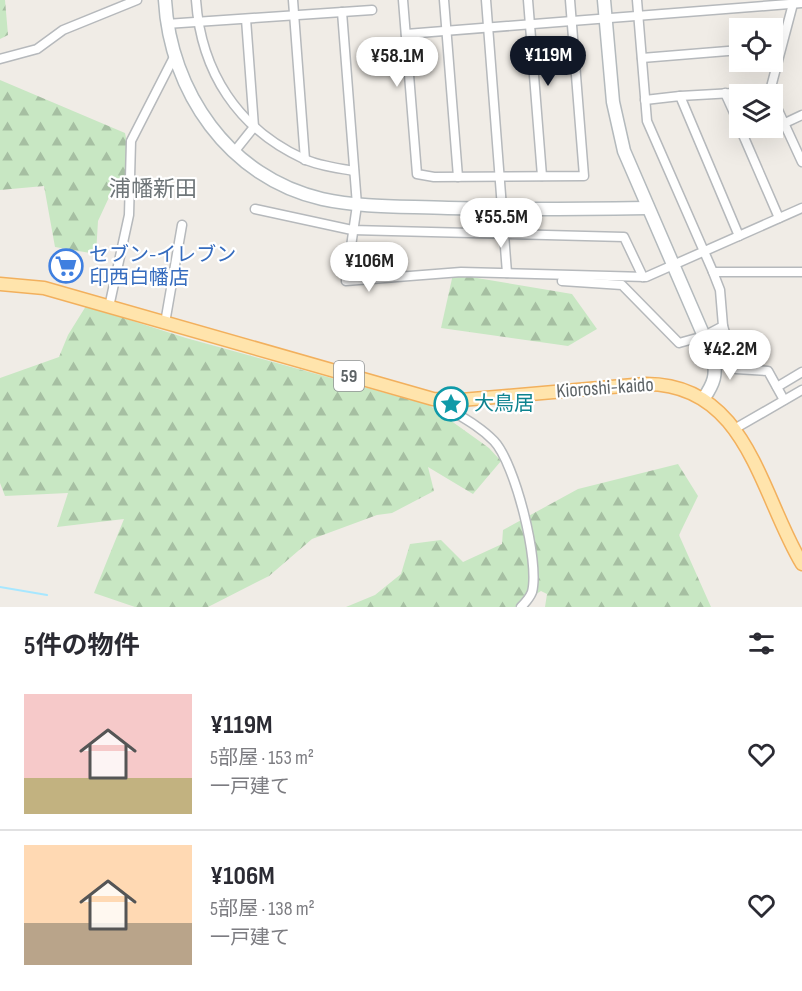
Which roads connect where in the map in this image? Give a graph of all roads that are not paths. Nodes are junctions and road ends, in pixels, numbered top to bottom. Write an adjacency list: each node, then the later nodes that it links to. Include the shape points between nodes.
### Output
1 (137, 0): 30 (street, via 63,30 37,49)
2 (165, 0): 21 (street)
3 (196, 0): 20 (street)
4 (293, 0): 15 (street)
5 (403, 0): 25 (street)
6 (444, 0): 24 (street)
7 (486, 0): 23 (street)
8 (528, 0): 22 (street)
9 (570, 0): 19 (street)
10 (604, 0): 18 (street)
11 (637, 0): 16 (street)
12 (797, 2): 16 (street); 26 (street)
13 (372, 10): 14 (street)
14 (342, 12): 15 (street); 44 (street)
15 (295, 15): 17 (street); 42 (street)
16 (638, 15): 18 (street); 29 (street)
17 (246, 19): 20 (street); 39 (street)
18 (605, 19): 19 (street); 49 (street, via 619,134)
19 (571, 20): 22 (street); 45 (street, via 584,176)
20 (197, 22): 21 (street); 39 (street, via 213,73 226,96)
21 (166, 24): 28 (street)
22 (530, 24): 23 (street); 45 (street)
23 (488, 27): 24 (street); 47 (street)
24 (446, 30): 25 (street); 46 (street)
25 (406, 34): 46 (street, via 417,174)
26 (783, 44)
27 (729, 52): 29 (street)
28 (174, 57): 41 (street, via 188,93); 66 (street, via 131,141 129,215)
29 (642, 58): 34 (street)
30 (0, 59)
31 (725, 93): 32 (street); 33 (street); 35 (street)
32 (729, 93)
33 (680, 96): 34 (street); 57 (street)
34 (645, 100): 58 (street, via 647,121)
35 (729, 102)
36 (802, 115): 38 (street)
37 (783, 119): 38 (street)
38 (785, 123): 43 (street)
39 (254, 127): 41 (street); 42 (street)
40 (745, 138): 53 (street)
41 (234, 152): 48 (street, via 277,182)
42 (305, 160): 44 (street)
43 (802, 162)
44 (354, 171): 48 (street)
45 (542, 176): 47 (street)
46 (458, 177): 47 (street)
47 (500, 177): 52 (street)
48 (357, 205): 52 (street); 55 (street)
49 (648, 208): 52 (street); 59 (street)
50 (802, 208): 53 (street)
51 (255, 209): 55 (street)
52 (503, 209): 56 (street)
53 (779, 218): 57 (street)
54 (182, 225): 67 (street)
55 (352, 230): 56 (street); 60 (street, via 346,281)
56 (505, 236): 63 (street); 64 (street, via 624,237)
57 (739, 236): 58 (street)
58 (704, 252): 59 (street); 61 (street)
59 (674, 265): 64 (street); 69 (street)
60 (470, 272): 63 (street); 69 (street, via 496,278 622,285 679,343)
61 (713, 272): 62 (street); 68 (street, via 720,290)
62 (802, 272)
63 (507, 273): 64 (street)
64 (643, 278)
65 (0, 284): 66 (main road, Kioroshi-kaido / 59, via 44,288)
66 (109, 307): 67 (main road, Kioroshi-kaido / 59)
67 (165, 323): 74 (main road, Kioroshi-kaido / 59)
68 (723, 326): 69 (street); 71 (street, via 736,369 768,371)
69 (704, 336): 73 (street, via 716,371 714,384)
70 (802, 372): 71 (street)
71 (777, 387): 75 (street)
72 (802, 390): 75 (street)
73 (704, 398): 74 (main road, Kioroshi-kaido / 59, via 674,386 652,384); 76 (main road, Kioroshi-kaido / 59)
74 (433, 399): 78 (street, via 496,442 510,467 530,536 534,567 532,593)
75 (784, 400): 76 (street)
76 (736, 428): 77 (main road, Kioroshi-kaido / 59)
77 (802, 564)
78 (521, 607)

